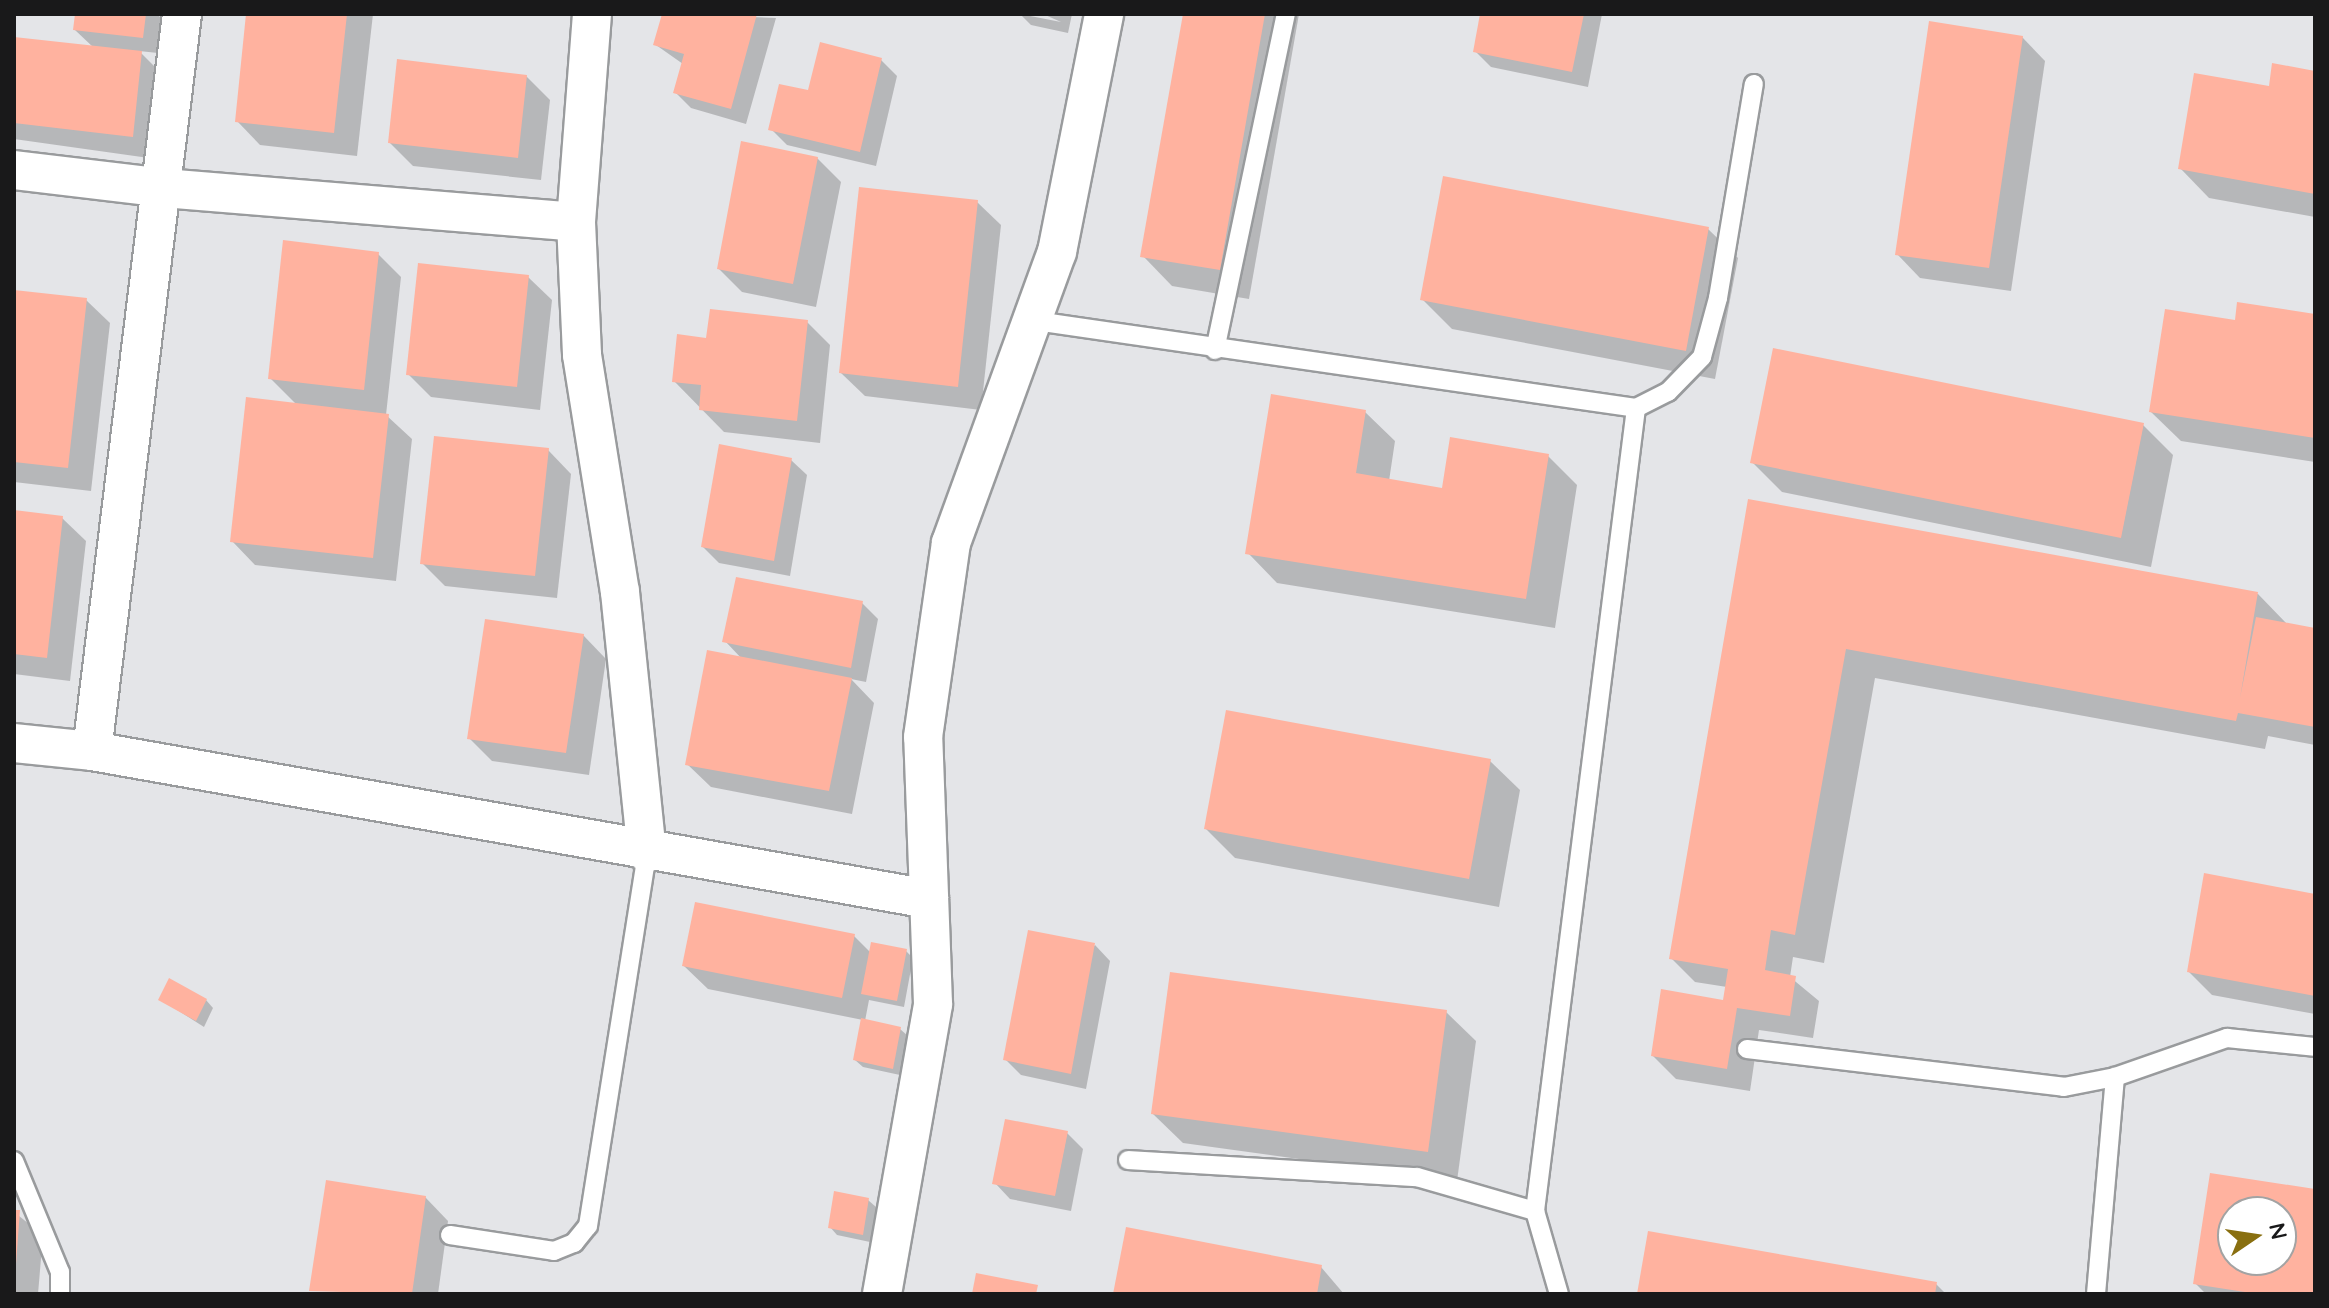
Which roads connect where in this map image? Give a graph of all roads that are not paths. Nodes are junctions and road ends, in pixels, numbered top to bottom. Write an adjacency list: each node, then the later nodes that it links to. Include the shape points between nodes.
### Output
1 (182, 14): 7 (street)
2 (592, 14): 8 (street)
3 (1104, 14): 9 (street, via 1057,252)
4 (1286, 14): 10 (lane)
5 (1754, 84): 11 (lane, via 1718,298 1702,357 1668,392)
6 (14, 170): 7 (street)
7 (164, 188): 8 (street); 13 (street)
8 (576, 222): 14 (street, via 582,355 620,592)
9 (1029, 320): 10 (lane); 15 (street, via 951,543 923,737)
10 (1215, 350): 11 (lane)
11 (1636, 408): 21 (lane)
12 (14, 743): 13 (street)
13 (92, 751): 14 (street)
14 (647, 853): 15 (street); 22 (lane, via 588,1226 574,1243 554,1251)
15 (929, 899): 24 (street, via 933,1004)
16 (2315, 1047): 18 (lane, via 2227,1038)
17 (1747, 1049): 18 (lane, via 2064,1087)
18 (2115, 1077): 26 (lane)
19 (1128, 1160): 21 (lane, via 1417,1177)
20 (14, 1161): 23 (lane, via 60,1272)
21 (1535, 1211): 25 (lane)
22 (450, 1235)
23 (60, 1294)
24 (882, 1294)
25 (1559, 1294)
26 (2096, 1294)

